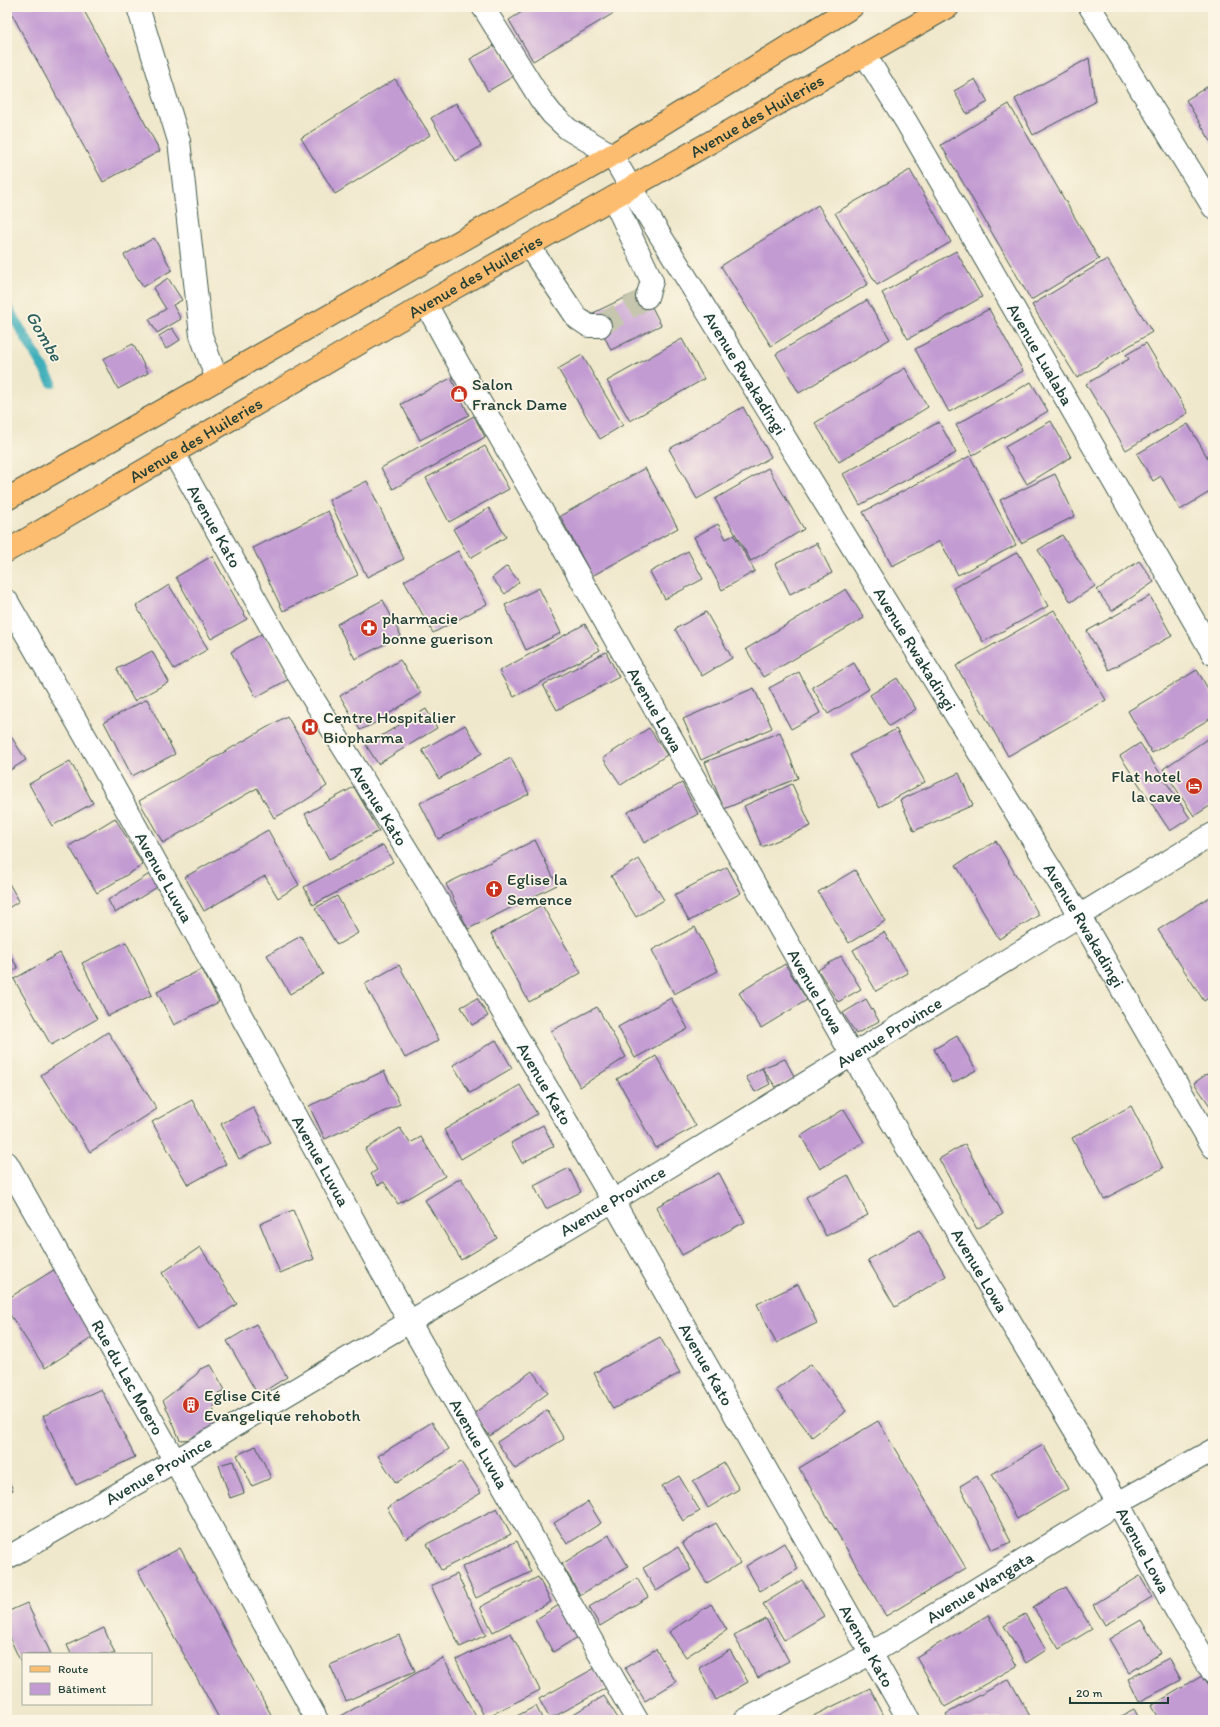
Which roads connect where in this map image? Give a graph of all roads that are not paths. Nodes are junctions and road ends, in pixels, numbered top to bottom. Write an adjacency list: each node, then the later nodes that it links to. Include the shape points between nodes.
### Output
1 (138, 7): 14 (street, via 179,141 201,335)
2 (483, 7): 7 (street, via 552,114 568,129)
3 (852, 7): 7 (main road)
4 (948, 7): 6 (main road, Avenue des Huileries)
5 (1090, 7): 9 (street)
6 (865, 55): 8 (main road, Avenue des Huileries); 19 (street, Avenue Lualaba, via 907,123)
7 (612, 155): 8 (street, Avenue Rwakadingi); 14 (main road)
8 (622, 193): 10 (main road, Avenue des Huileries); 11 (street, via 652,281); 21 (street, Avenue Rwakadingi)
9 (1213, 207)
10 (529, 246): 12 (main road, Avenue des Huileries); 13 (street, via 577,318 589,326)
11 (646, 297)
12 (426, 304): 15 (main road, Avenue des Huileries); 22 (street, Avenue Lowa)
13 (600, 326)
14 (217, 380): 16 (main road)
15 (173, 452): 17 (main road, Avenue des Huileries); 25 (street, Avenue Kato, via 291,664 428,884)
16 (7, 499)
17 (7, 551)
18 (7, 601): 26 (street, Avenue Luvua, via 104,768)
19 (1213, 654)
20 (1213, 834): 21 (street, Avenue Province)
21 (1079, 915): 22 (street, Avenue Province); 23 (street, Avenue Rwakadingi)
22 (852, 1055): 25 (street, Avenue Province); 29 (street, Avenue Lowa)
23 (1213, 1147)
24 (7, 1163): 28 (street, Rue du Lac Moero)
25 (612, 1201): 26 (street, Avenue Province); 31 (street, Avenue Kato)
26 (409, 1321): 28 (street, Avenue Province); 34 (street, Avenue Luvua)
27 (1213, 1450): 29 (street, Avenue Wangata)
28 (175, 1461): 30 (street, Avenue Province); 33 (street, Rue du Lac Moero)
29 (1118, 1503): 31 (street, Avenue Wangata); 32 (street, Avenue Lowa)
30 (7, 1558)
31 (870, 1654): 35 (street, Avenue Wangata); 36 (street, Avenue Kato)
32 (1213, 1673)
33 (317, 1720)
34 (638, 1720)
35 (745, 1720)
36 (909, 1720)

